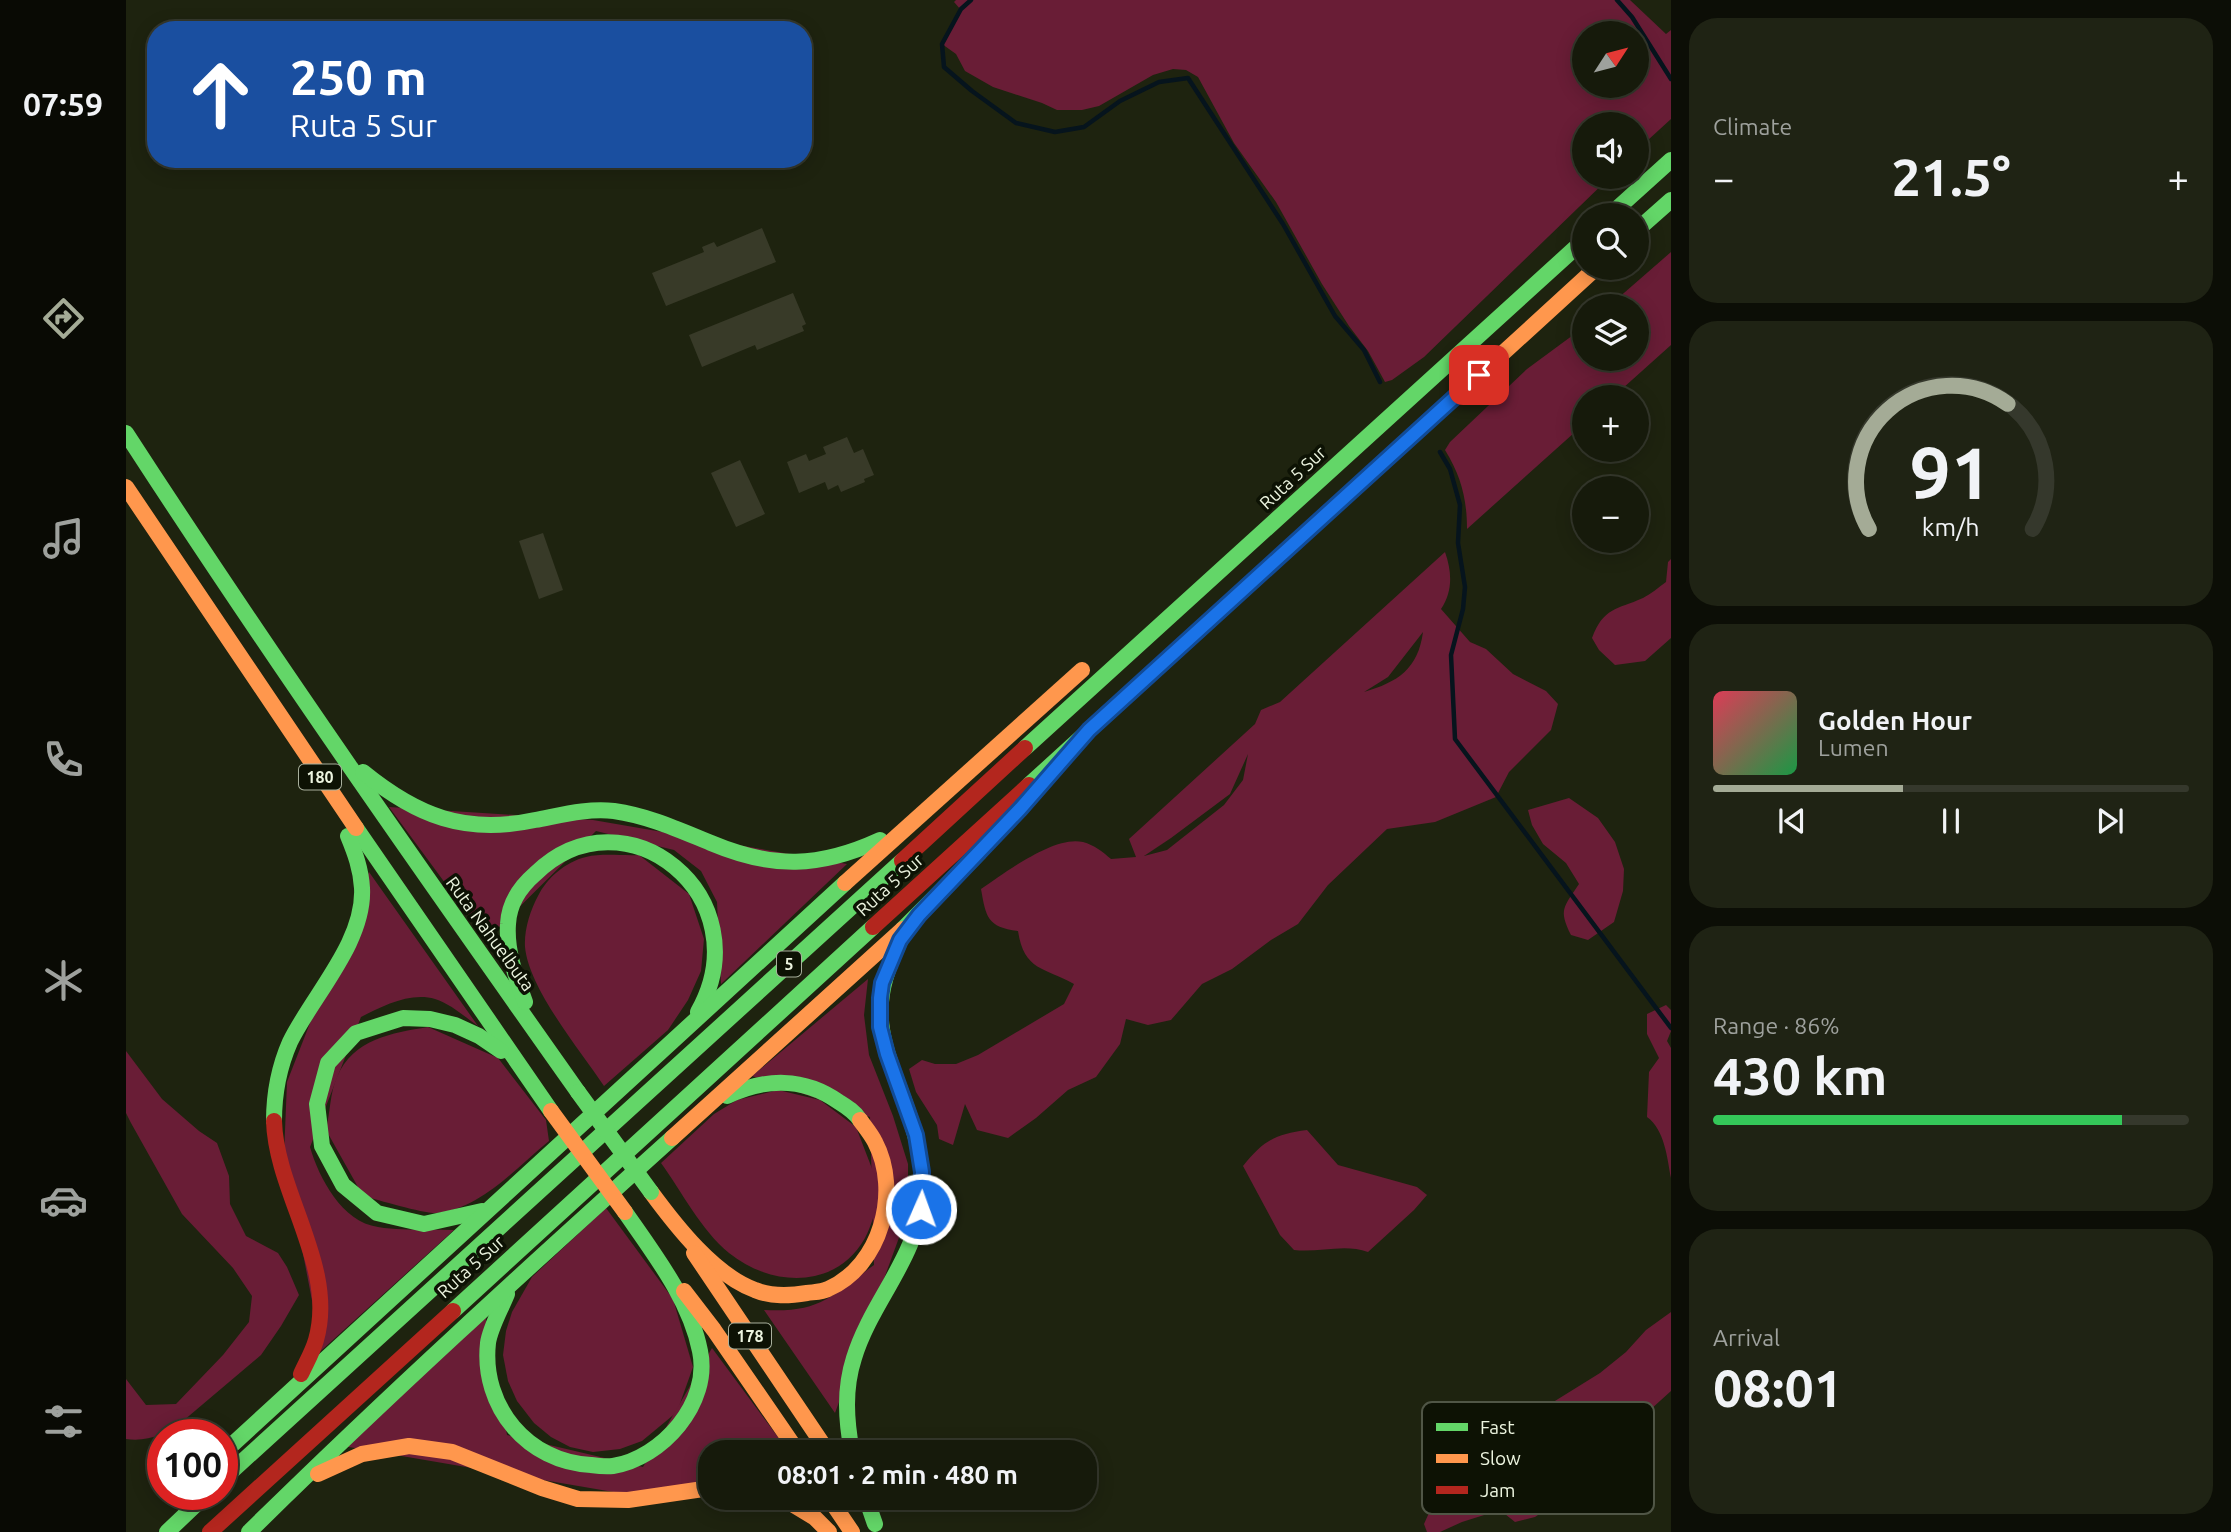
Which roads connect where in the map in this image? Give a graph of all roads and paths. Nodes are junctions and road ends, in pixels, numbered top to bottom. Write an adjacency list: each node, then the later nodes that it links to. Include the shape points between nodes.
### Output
1 (1671, 160): 3 (main road)
2 (1671, 200): 4 (main road)
3 (1624, 203)
4 (1649, 219)
5 (1572, 251): 8 (main road, Ruta 5 Sur / 5)
6 (1584, 280): 13 (main road, Ruta 5 Sur / 5)
7 (126, 433): 14 (main road, Ruta Nahuelbuta / 180)
8 (1355, 447): 10 (main road); 32 (main road, Ruta 5 Sur / 5)
9 (126, 487): 12 (main road, 180)
10 (1206, 561)
11 (1091, 662): 15 (main road)
12 (272, 708): 19 (main road, 180); 27 (main road, via 352,843 362,889 348,946 293,1037 276,1086 278,1153 321,1298 321,1319 309,1360)
13 (1089, 730): 16 (main road); 42 (main road, Ruta 5 Sur / 5)
14 (326, 735): 15 (main road, via 384,790 410,807 467,826 494,827 586,810 610,811 656,820 742,855 809,864 864,848); 18 (main road, Ruta Nahuelbuta / 180)
15 (919, 816): 17 (main road)
16 (919, 915): 20 (main road); 31 (main road, via 886,968 879,1013 887,1054 916,1135 921,1209 911,1248 863,1336 850,1373)
17 (690, 1025): 18 (main road, via 708,991 717,954 717,936 706,906 688,877 674,865 642,848 612,842 576,849 552,860 526,883 510,912 509,951); 22 (main road)
18 (534, 1028): 21 (main road, Ruta Nahuelbuta / 180, bridge)
19 (518, 1065): 22 (main road, via 484,1038 453,1024 412,1017 385,1020 359,1031 340,1048 325,1073 318,1099 323,1153 336,1178 366,1207 392,1219 423,1224 453,1221); 23 (main road, 180, bridge)
20 (695, 1116): 24 (main road, via 735,1092 771,1081 803,1084 831,1095 859,1118 879,1147 887,1180 885,1212 875,1244 858,1268 834,1286 802,1296 772,1295 746,1287); 26 (main road)
21 (650, 1192): 24 (main road, Ruta Nahuelbuta / 178)
22 (494, 1204): 27 (main road)
23 (625, 1212): 25 (main road, 178)
24 (672, 1221): 30 (main road, Ruta Nahuelbuta / 178)
25 (652, 1249): 26 (main road, via 695,1332 699,1384 688,1411 658,1448 631,1464 605,1469 576,1467 534,1448 503,1419 491,1391 486,1347 494,1321 510,1290); 29 (main road, 178)
26 (536, 1260): 39 (main road)
27 (284, 1396): 28 (main road)
28 (238, 1439)
29 (790, 1440)
30 (820, 1440)
31 (851, 1440)
32 (238, 1465)
33 (698, 1490): 39 (main road, via 621,1502 581,1499 441,1449 403,1446 340,1462)
34 (181, 1510): 40 (main road)
35 (802, 1510): 44 (main road)
36 (838, 1510): 45 (main road)
37 (866, 1510): 41 (main road)
38 (871, 1510): 41 (main road)
39 (264, 1517): 43 (main road)
40 (163, 1521)
41 (878, 1528)
42 (210, 1532)
43 (249, 1532)
44 (830, 1532)
45 (852, 1532)

